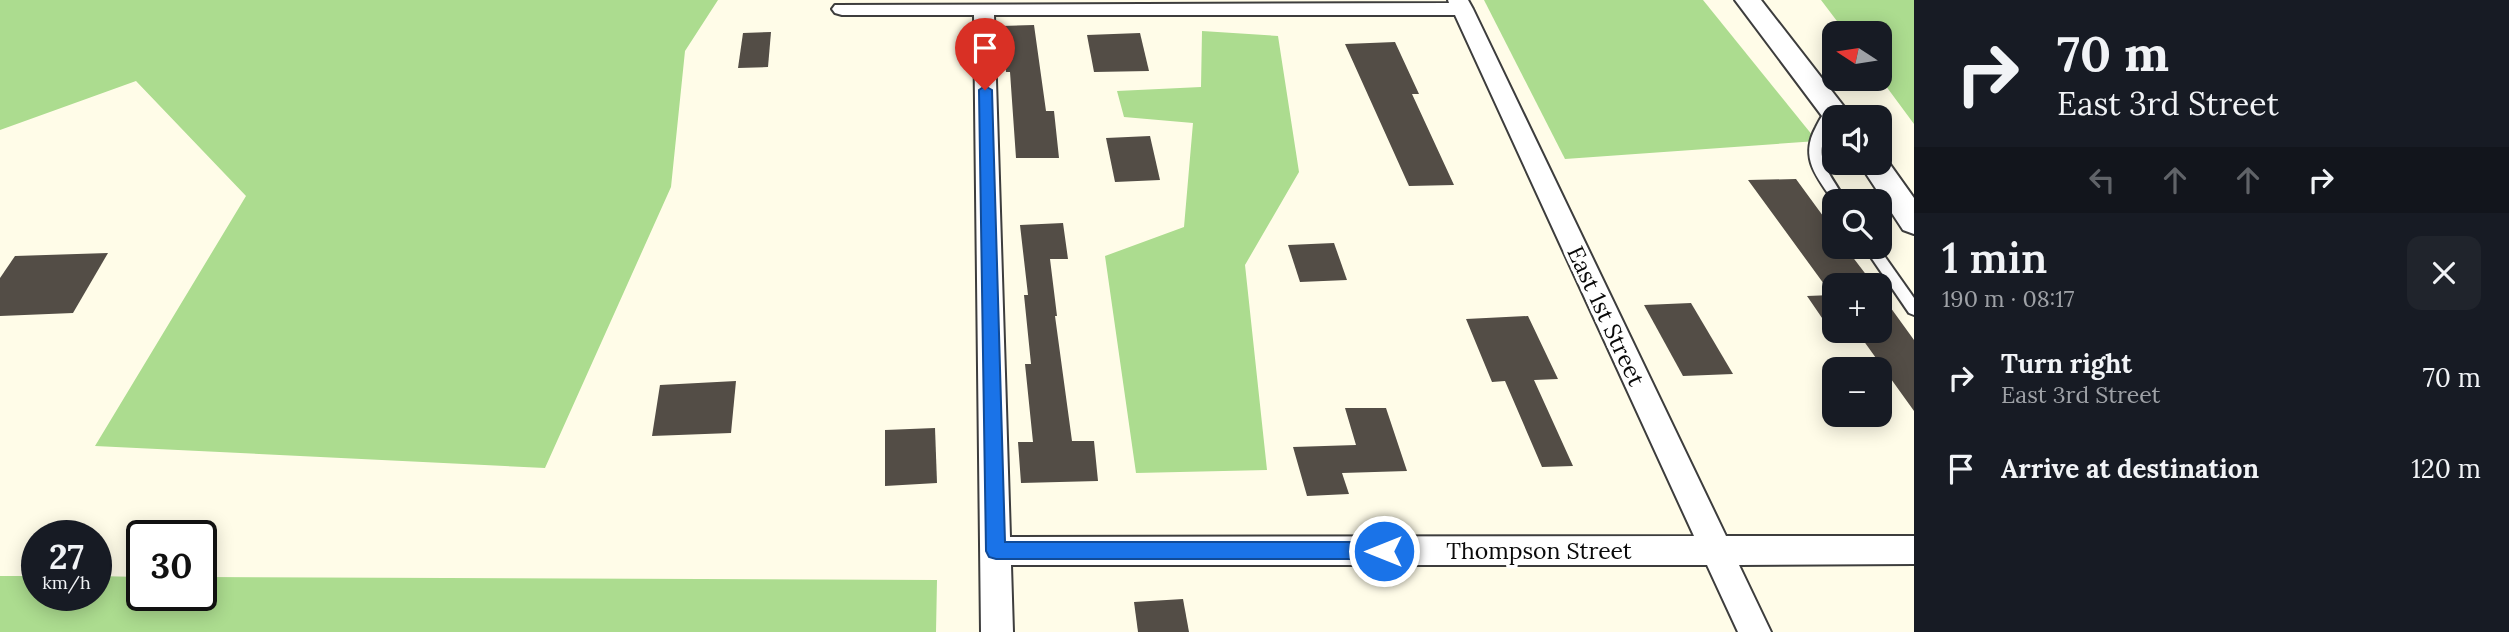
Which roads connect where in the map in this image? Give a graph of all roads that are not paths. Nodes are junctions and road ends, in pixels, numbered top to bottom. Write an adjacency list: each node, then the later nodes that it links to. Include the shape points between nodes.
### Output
1 (1748, 0): 5 (street)
2 (1460, 5): 4 (street); 14 (street, East 1st Street)
3 (842, 9): 4 (street)
4 (984, 9): 13 (street)
5 (1829, 105)
6 (1822, 127): 7 (lane, via 1813,148)
7 (1822, 171)
8 (1882, 175): 9 (street)
9 (1914, 222)
10 (1879, 259): 11 (lane)
11 (1914, 309)
12 (1914, 550): 14 (street, Thompson Street)
13 (996, 551): 14 (street, Thompson Street); 15 (street)
14 (1717, 551): 16 (street, East 1st Street)
15 (997, 632)
16 (1755, 632)

